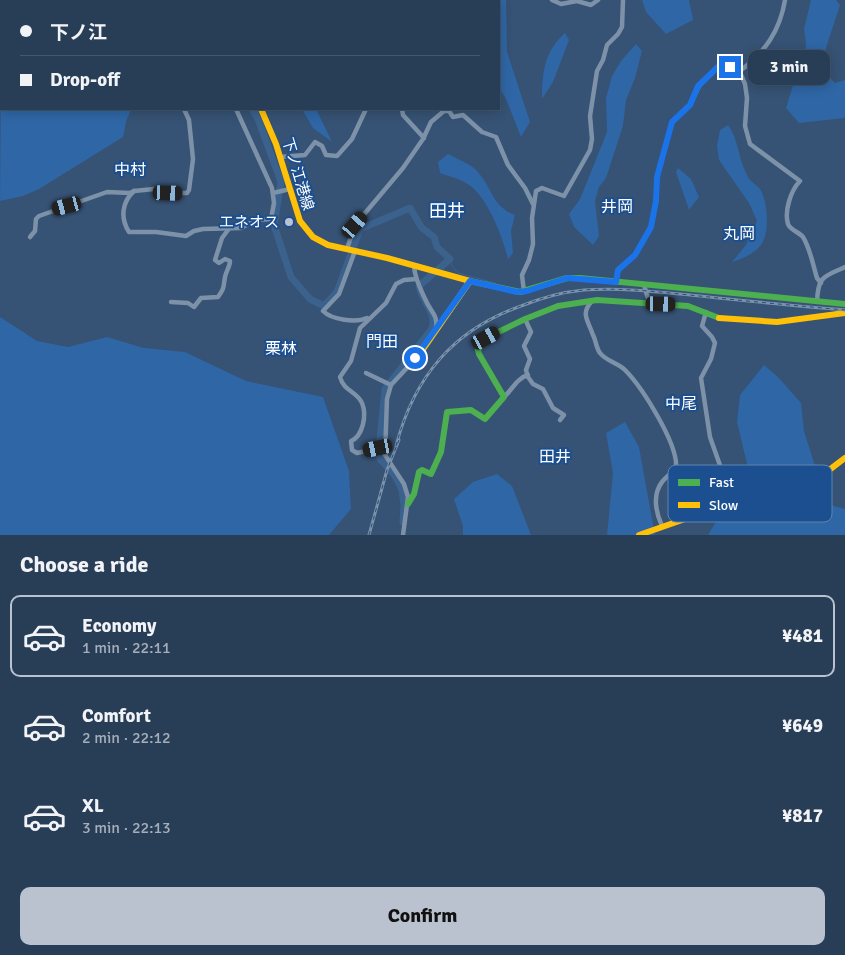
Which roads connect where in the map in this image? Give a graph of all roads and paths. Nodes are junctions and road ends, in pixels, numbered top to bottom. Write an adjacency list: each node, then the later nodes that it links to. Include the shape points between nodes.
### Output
1 (552, 0): 2 (street, via 561,4 577,1 591,5)
2 (598, 0)
3 (623, 0): 16 (street, via 620,32 607,45 597,70 590,116 592,139 585,161 564,196 540,188)
4 (784, 0): 5 (street, via 773,37)
5 (740, 71): 25 (street, via 724,65 717,68 698,86 690,105 672,122 657,177 651,227 635,255 618,270); 26 (street, via 746,91 745,126 750,144 800,181 794,187 788,204 788,224 803,237)
6 (184, 110): 14 (street, via 189,120 193,159 188,191)
7 (236, 110): 15 (street)
8 (261, 110): 12 (street, 下ノ江港線)
9 (366, 110): 12 (street, via 352,139 336,156 326,155 322,146 315,142 304,156)
10 (402, 110): 11 (street)
11 (424, 138): 16 (street, via 431,122 444,111 449,111 453,117 463,115 482,132 496,137 508,165); 19 (street, via 404,168 355,225)
12 (280, 157): 13 (street, 下ノ江港線)
13 (287, 189): 15 (street); 19 (street, 下ノ江港線, via 308,233 322,243)
14 (134, 191): 17 (street, via 124,205 129,232 186,236 203,229); 18 (street, via 107,192 44,214 36,219 36,232)
15 (274, 193): 17 (street, via 271,219 259,219)
16 (533, 204): 28 (street, via 533,244 522,273)
17 (228, 230): 30 (street, via 222,238 216,260 230,261 230,268 225,277 226,285 218,297 202,298 194,307 188,303)
18 (30, 238)
19 (347, 249): 20 (street, 下ノ江港線)
20 (355, 251): 21 (street); 37 (street, via 339,294 323,311 351,321)
21 (414, 265): 23 (street); 24 (street)
22 (845, 267): 26 (street, via 830,272)
23 (416, 279): 37 (street, via 396,284 386,303); 39 (street, via 437,320)
24 (470, 281): 28 (street, via 511,291); 39 (street)
25 (616, 282): 27 (street); 28 (street, via 567,278)
26 (821, 282): 32 (street)
27 (644, 284): 31 (street); 32 (street)
28 (524, 290)
29 (592, 301): 31 (street); 38 (street, via 558,306); 48 (street, via 586,308 585,318 599,350 630,376 657,415 676,456)
30 (171, 302)
31 (649, 302): 34 (street, via 688,306)
32 (817, 302): 33 (street)
33 (841, 304): 35 (street)
34 (706, 312): 35 (street, via 723,320 769,322); 49 (street, via 702,326 715,344 701,378 710,437)
35 (836, 313): 36 (street)
36 (845, 313)
37 (373, 316): 46 (street, via 358,331 351,361 340,378 362,406 362,431 351,441 352,450)
38 (525, 319): 42 (street, via 531,332 524,346 530,359 526,370); 44 (street, via 486,338 478,350 479,357)
39 (434, 334): 40 (street)
40 (418, 355): 43 (street)
41 (366, 373): 43 (street)
42 (528, 375): 44 (street, via 521,378); 45 (street, via 533,384 543,390 553,408 564,415)
43 (389, 383): 46 (street)
44 (504, 397): 52 (street, via 485,419 471,410 447,412 439,460 431,474 420,472)
45 (560, 420)
46 (382, 448): 52 (street, via 405,486)
47 (845, 458): 50 (street)
48 (676, 465)
49 (720, 465)
50 (832, 468)
51 (668, 476): 54 (street, via 657,492 657,516)
52 (408, 504): 55 (street)
53 (673, 522): 54 (street)
54 (662, 526): 56 (street)
55 (403, 535)
56 (639, 535)

